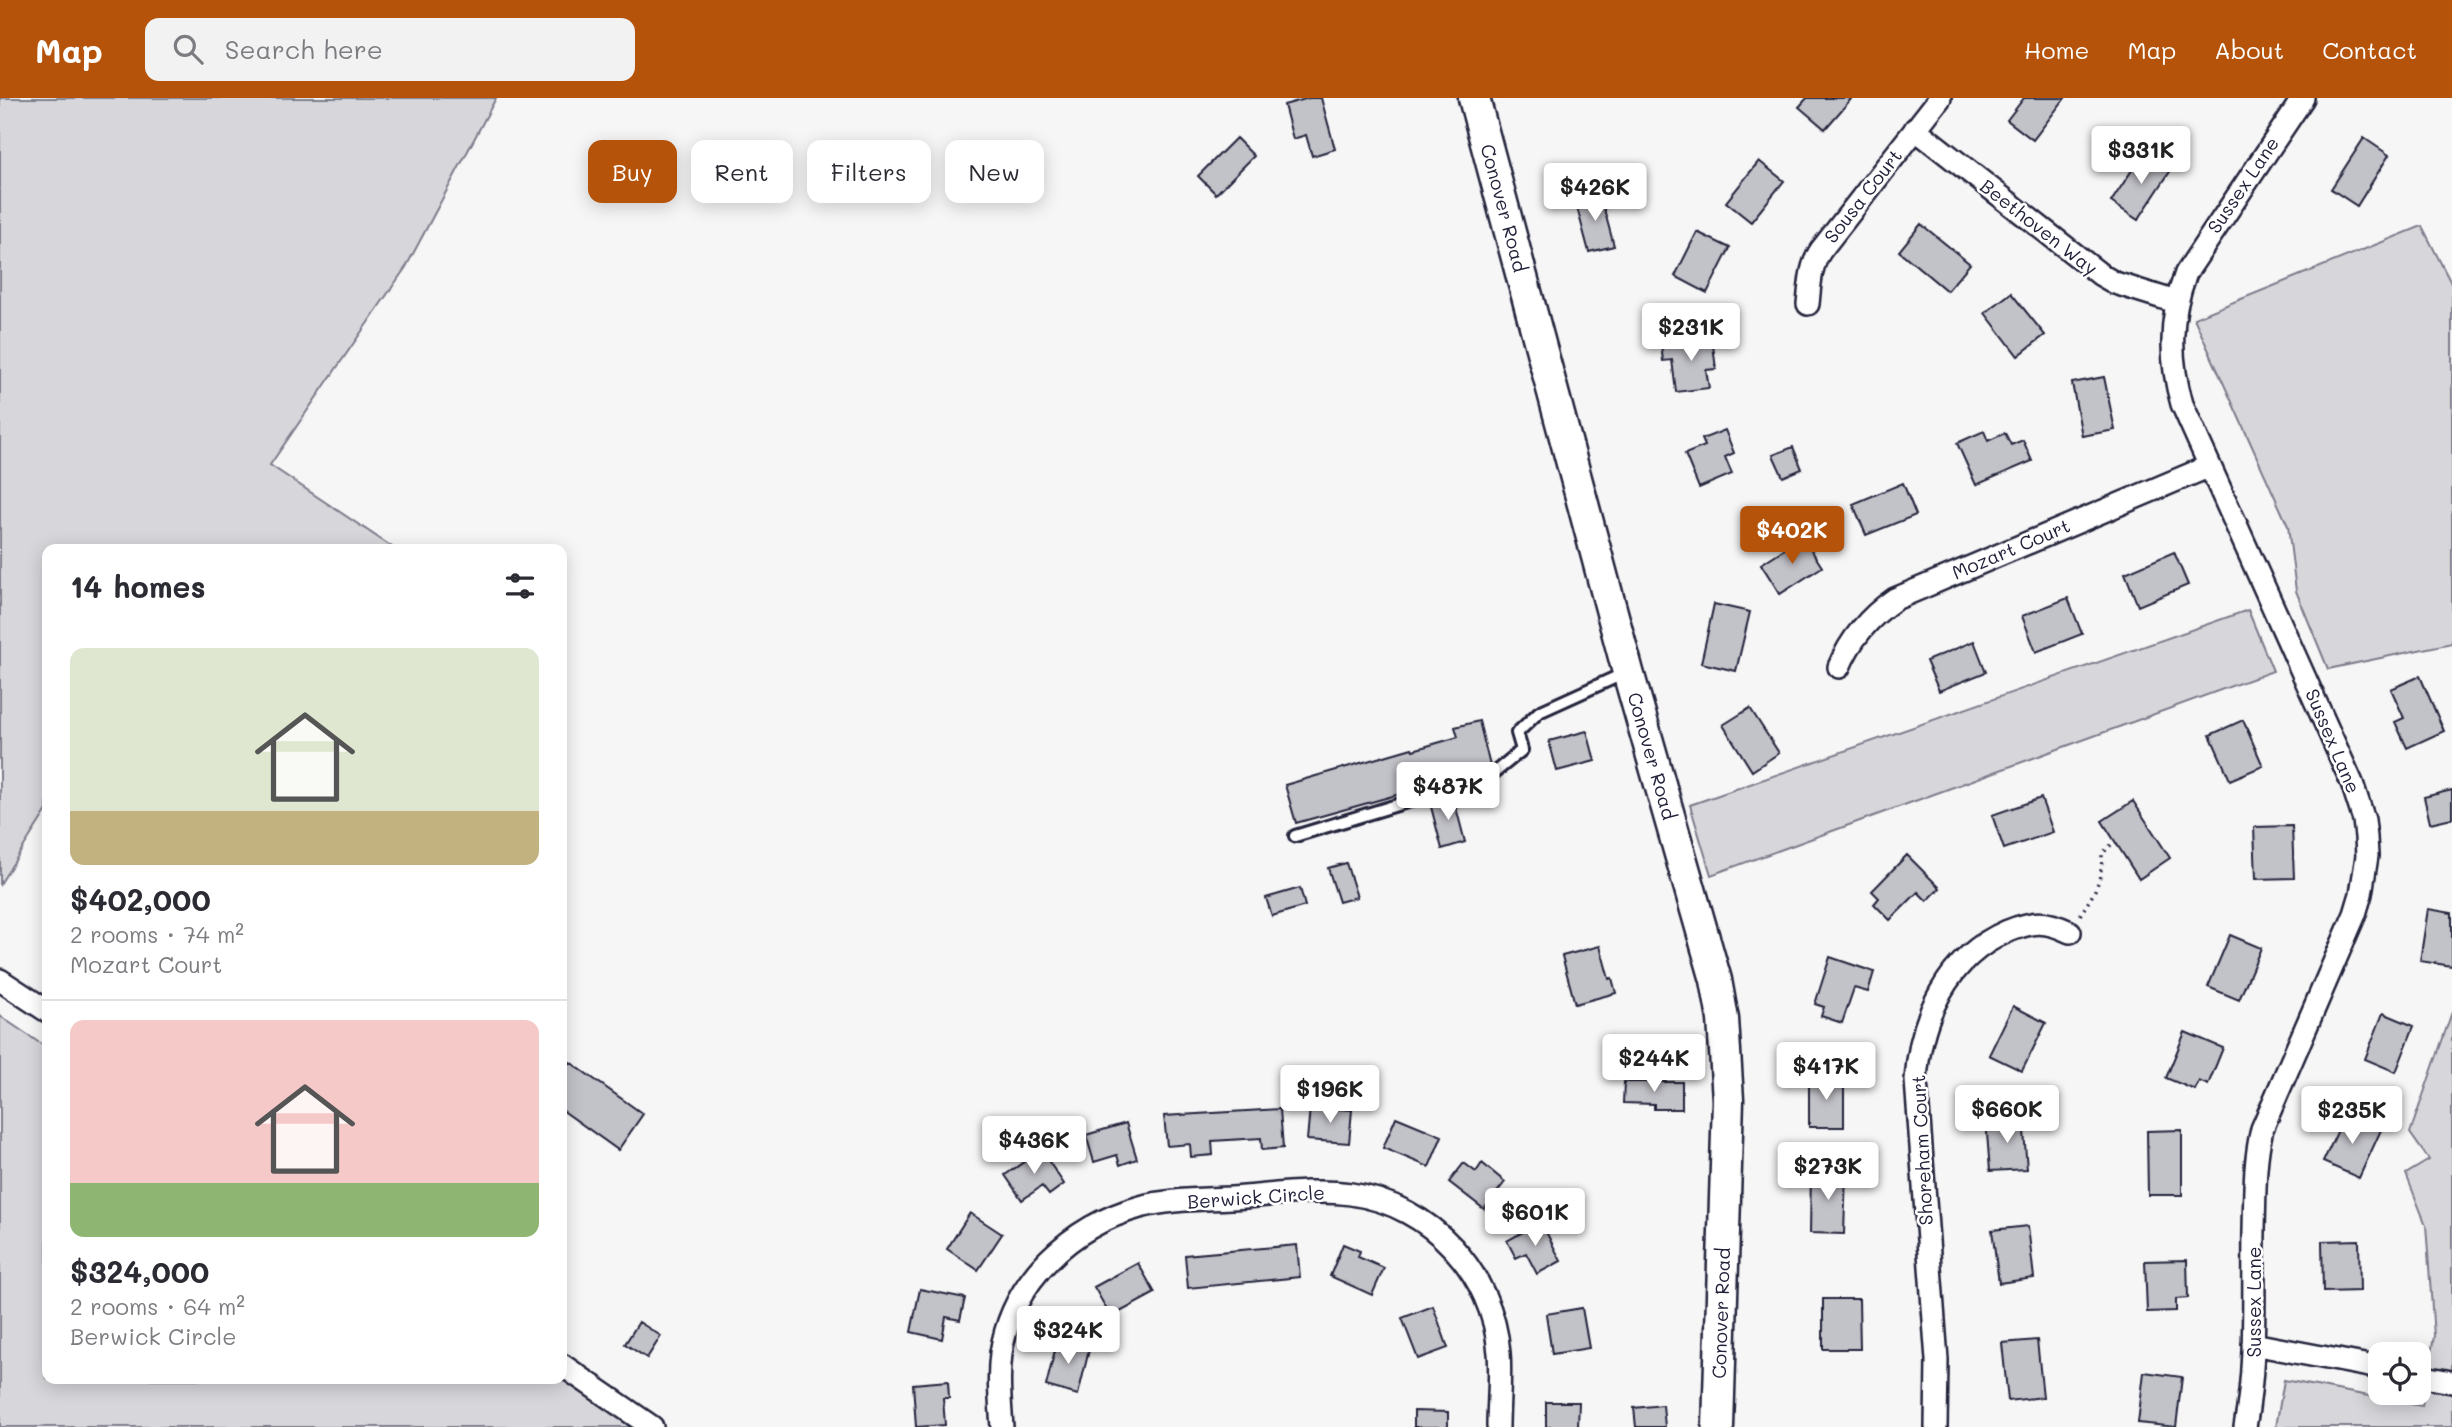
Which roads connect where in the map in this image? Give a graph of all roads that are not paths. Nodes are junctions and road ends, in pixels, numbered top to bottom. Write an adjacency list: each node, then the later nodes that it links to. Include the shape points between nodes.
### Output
1 (1475, 98): 9 (street, Conover Road)
2 (1940, 98): 4 (street, Sousa Court)
3 (2302, 98): 5 (street, Sussex Lane, via 2194,258)
4 (1915, 129): 5 (street, Beethoven Way, via 2101,275); 6 (street, Sousa Court, via 1815,259)
5 (2176, 302): 7 (street, Sussex Lane, via 2171,341 2175,380)
6 (1808, 304)
7 (2210, 466): 8 (street, Mozart Court, via 1895,599 1857,633); 14 (street, Sussex Lane, via 2352,783 2364,820 2367,856 2355,914 2260,1136 2255,1176)
8 (1839, 667)
9 (1628, 672): 10 (lane, via 1539,712 1517,733 1522,750 1489,777); 22 (street, Conover Road, via 1716,980 1723,1020 1728,1100)
10 (1295, 836)
11 (2070, 932): 23 (street, Shoreham Court, via 2043,922 1994,937 1978,947 1942,990 1922,1034 1916,1080 1937,1360)
12 (0, 980): 13 (street)
13 (42, 1009)
14 (2253, 1344): 15 (street); 24 (street, Sussex Lane)
15 (2368, 1366)
16 (567, 1369): 19 (street)
17 (2431, 1378): 18 (street)
18 (2452, 1382)
19 (652, 1427)
20 (1002, 1427): 21 (street, Berwick Circle, via 1001,1352 1009,1321 1038,1270 1083,1231 1142,1207 1317,1192 1353,1194 1385,1203 1436,1231 1457,1250 1472,1271 1495,1327)
21 (1498, 1427)
22 (1718, 1427)
23 (1936, 1427)
24 (2245, 1427)

